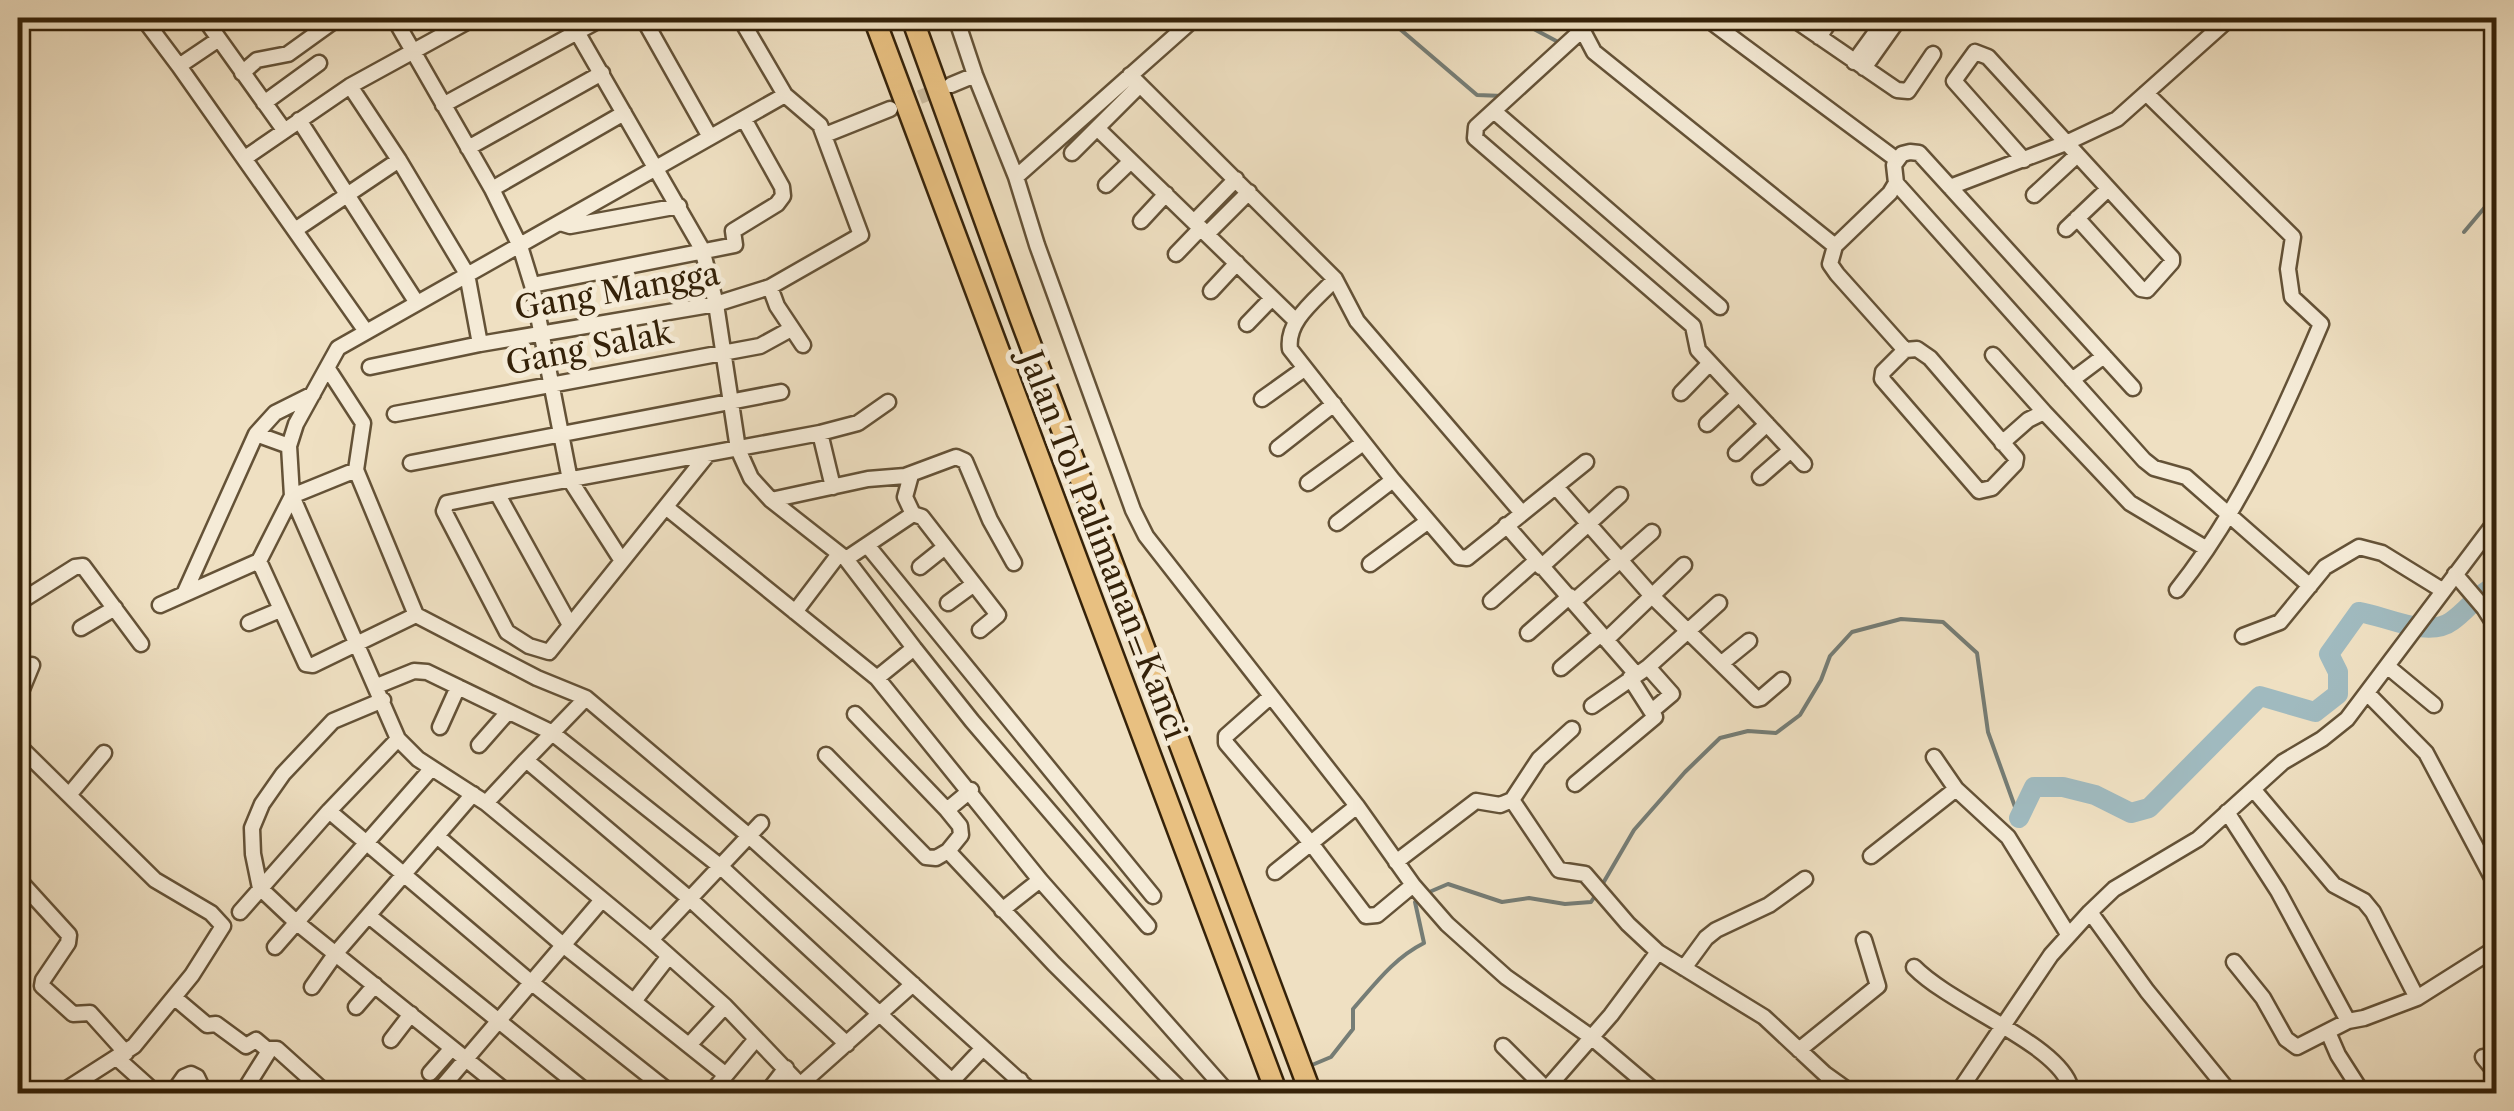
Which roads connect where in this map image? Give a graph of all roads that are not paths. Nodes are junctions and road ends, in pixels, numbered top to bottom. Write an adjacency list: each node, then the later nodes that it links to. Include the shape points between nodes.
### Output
1 (144, 18): 26 (street)
2 (204, 18): 21 (street)
3 (338, 18): 27 (street, via 288,54 257,60)
4 (394, 18): 22 (street)
5 (474, 18): 22 (street)
6 (603, 18): 18 (street)
7 (643, 18): 45 (street)
8 (740, 18): 33 (street)
9 (874, 18): 334 (highway, Jalan Tol Palimanan–Kanci)
10 (912, 18): 335 (highway, Jalan Tol Palimanan–Kanci)
11 (956, 18): 29 (street)
12 (1196, 18): 30 (street)
13 (1792, 18): 20 (street)
14 (1832, 18): 20 (street)
15 (1892, 18): 25 (street)
16 (2230, 18): 34 (street)
17 (1580, 21): 38 (street); 73 (street, via 1594,52)
18 (573, 24): 28 (street); 36 (street)
19 (1714, 24): 52 (street)
20 (1819, 37): 25 (street)
21 (218, 39): 26 (street); 27 (street)
22 (412, 52): 32 (street); 36 (street)
23 (1933, 54): 25 (street, via 1908,91)
24 (319, 63): 35 (street)
25 (1859, 65)
26 (180, 66): 50 (street)
27 (242, 73): 35 (street)
28 (602, 74): 39 (street); 47 (street)
29 (975, 76): 31 (street); 56 (street)
30 (1135, 80): 42 (street); 56 (street); 57 (street)
31 (951, 85)
32 (350, 86): 41 (street); 51 (street)
33 (785, 94): 40 (street); 44 (street)
34 (2146, 94): 46 (street, via 2117,119); 143 (street, via 2293,236 2292,297 2321,324 2271,437)
35 (264, 103): 43 (street)
36 (443, 105): 47 (street)
37 (890, 109): 44 (street)
38 (1494, 112): 85 (street); 97 (street, via 1476,127 1475,138 1693,326 1698,350)
39 (624, 113): 55 (street); 61 (street)
40 (744, 119): 45 (street); 74 (street, via 783,196 733,231 735,245)
41 (299, 120): 43 (street); 64 (street)
42 (1097, 128): 48 (street); 54 (street)
43 (284, 130): 50 (street)
44 (824, 134): 80 (street, Gang Mangga, via 861,235)
45 (710, 136): 55 (street)
46 (2066, 143): 49 (street); 53 (street); 53 (street, via 1988,57 1975,52 1954,81)
47 (468, 148): 61 (street)
48 (1072, 153)
49 (2076, 156): 62 (street); 66 (street)
50 (245, 158): 71 (street)
51 (399, 160): 64 (street); 77 (street)
52 (1897, 160): 58 (street); 60 (street, via 1919,153)
53 (2024, 160): 60 (street)
54 (1132, 161): 59 (street); 65 (street)
55 (656, 168): 67 (street); 69 (street)
56 (1016, 177): 205 (street, via 1133,510 1146,536)
57 (1236, 179): 63 (street); 70 (street)
58 (1896, 183): 73 (street); 101 (street)
59 (1106, 186)
60 (1950, 187): 96 (street)
61 (492, 189): 72 (street)
62 (2108, 189): 62 (street, via 2072,223 2147,290 2172,258)
63 (1249, 192): 70 (street); 78 (street)
64 (346, 194): 71 (street); 83 (street)
65 (1166, 194): 68 (street); 70 (street)
66 (2034, 196)
67 (679, 206): 69 (street); 74 (street)
68 (1141, 221)
69 (560, 223): 72 (street)
70 (1201, 228): 75 (street); 76 (street)
71 (295, 230): 89 (street)
72 (520, 246): 77 (street); 79 (street)
73 (1835, 246): 93 (street, via 1833,268)
74 (703, 252): 79 (street); 84 (street)
75 (1176, 254)
76 (1237, 264): 81 (street); 82 (street)
77 (467, 274): 83 (street); 91 (street)
78 (1335, 280): 86 (street); 144 (street, via 1357,320)
79 (532, 285): 90 (street)
80 (770, 287): 84 (street, Gang Mangga); 88 (street)
81 (1211, 290)
82 (1272, 298): 86 (street); 87 (street)
83 (417, 302): 89 (street)
84 (716, 304): 90 (street, Gang Mangga); 94 (street)
85 (1720, 307)
86 (1296, 321): 100 (street, via 1288,343)
87 (1247, 324)
88 (791, 329): 92 (street); 94 (street, Gang Salak, via 768,343)
89 (365, 330): 99 (street, via 340,344)
90 (542, 334): 91 (street, Gang Mangga); 102 (street)
91 (480, 344): 98 (street, Gang Mangga)
92 (803, 345)
93 (1905, 350): 120 (street, via 1930,358); 120 (street, via 1882,378 1979,491 1992,488 2015,464)
94 (722, 351): 102 (street, Gang Salak); 109 (street)
95 (1993, 355): 112 (street)
96 (2104, 356): 101 (street); 103 (street)
97 (1710, 363): 106 (street); 107 (street)
98 (370, 367)
99 (328, 369): 105 (street); 130 (street, via 364,423)
100 (1304, 369): 108 (street); 111 (street)
101 (2072, 380): 143 (street, via 2144,460 2186,478)
102 (550, 384): 113 (street, Gang Salak); 118 (street)
103 (2132, 388)
104 (781, 392): 109 (street)
105 (313, 394): 117 (street, via 274,413); 121 (street)
106 (1681, 394)
107 (1739, 394): 114 (street); 115 (street)
108 (1262, 399)
109 (732, 401): 118 (street); 123 (street)
110 (888, 402): 116 (street, via 858,423)
111 (1334, 404): 119 (street); 122 (street)
112 (2044, 412): 120 (street); 154 (street, via 2130,502)
113 (394, 414)
114 (1708, 424)
115 (1767, 424): 124 (street); 125 (street)
116 (820, 432): 123 (street); 136 (street)
117 (256, 434): 121 (street); 169 (street)
118 (561, 436): 128 (street); 133 (street)
119 (1363, 443): 134 (street); 135 (street)
120 (2002, 443)
121 (289, 446): 139 (street)
122 (1278, 448)
123 (738, 449): 126 (street); 141 (street)
124 (1791, 450): 129 (street); 132 (street)
125 (1736, 452)
126 (708, 454): 133 (street); 142 (street)
127 (1586, 462): 137 (street)
128 (410, 463)
129 (1804, 464)
130 (356, 470): 139 (street); 181 (street)
131 (911, 475): 136 (street); 145 (street, via 905,496); 159 (street, via 956,457 965,461)
132 (1760, 477)
133 (570, 480): 138 (street); 157 (street)
134 (1393, 480): 147 (street); 148 (street)
135 (1308, 483)
136 (833, 487): 141 (street)
137 (1556, 487): 144 (street); 150 (street)
138 (497, 492): 183 (street); 183 (street, via 447,503 444,511 504,626 549,652)
139 (292, 496): 156 (street); 193 (street)
140 (1620, 496): 150 (street)
141 (771, 500): 155 (street)
142 (667, 508): 157 (street); 180 (street)
143 (2227, 512): 154 (street); 165 (street)
144 (1522, 513): 149 (street)
145 (913, 514): 152 (street); 153 (street)
146 (2496, 521): 164 (street)
147 (1428, 522): 149 (street, via 1462,559); 160 (street)
148 (1337, 523)
149 (1506, 525): 161 (street)
150 (1589, 525): 158 (street); 161 (street)
151 (1652, 532): 158 (street)
152 (867, 545): 155 (street); 208 (street)
153 (946, 547): 163 (street); 166 (street)
154 (2208, 549): 167 (street)
155 (843, 557): 180 (street); 194 (street)
156 (259, 561): 169 (street); 179 (street)
157 (622, 561): 183 (street)
158 (1620, 561): 170 (street); 172 (street)
159 (1014, 562)
160 (1370, 564)
161 (1539, 564): 172 (street); 173 (street)
162 (1684, 565): 170 (street)
163 (920, 567)
164 (2455, 574): 168 (street); 175 (street)
165 (2317, 576): 168 (street, via 2340,556 2366,546); 189 (street, via 2280,622)
166 (974, 584): 176 (street); 186 (street, via 998,615)
167 (2177, 590)
168 (2442, 590): 197 (street)
169 (184, 592): 177 (street)
170 (1652, 596): 187 (street); 190 (street)
171 (19, 599): 178 (street, via 84,566)
172 (1572, 599): 188 (street); 190 (street)
173 (1491, 602)
174 (1719, 602): 187 (street)
175 (2483, 602): 185 (street)
176 (948, 604)
177 (160, 605)
178 (114, 608): 184 (street); 192 (street)
179 (280, 610): 182 (street); 193 (street, via 306,664)
180 (795, 612): 200 (street)
181 (416, 615): 193 (street); 206 (street)
182 (250, 624)
183 (570, 626)
184 (81, 628)
185 (2496, 628)
186 (980, 630)
187 (1687, 630): 195 (street); 199 (street)
188 (1528, 633)
189 (2243, 636)
190 (1604, 637): 198 (street); 199 (street)
191 (1749, 640): 195 (street)
192 (141, 644)
193 (358, 644): 203 (street)
194 (914, 648): 200 (street); 214 (street)
195 (1722, 664): 201 (street, via 1757,698)
196 (32, 665): 207 (street)
197 (2387, 666): 204 (street); 210 (street)
198 (1561, 668)
199 (1638, 673): 209 (street); 211 (street); 211 (street, via 1672,694)
200 (878, 678): 229 (street)
201 (1782, 680)
202 (458, 688): 203 (street, via 414,671); 212 (street); 215 (street)
203 (380, 693): 218 (street); 255 (street, via 332,721 262,804 252,826)
204 (2367, 693): 228 (street, via 2338,727); 253 (street, via 2426,754)
205 (1271, 696): 233 (street); 241 (street, via 1224,740)
206 (586, 698): 217 (street); 239 (street)
207 (18, 699)
208 (994, 704): 214 (street); 244 (street)
209 (1592, 706)
210 (2434, 706)
211 (1652, 710): 226 (street, via 1653,720)
212 (508, 712): 217 (street); 220 (street)
213 (855, 714): 235 (street)
214 (972, 721): 248 (street)
215 (440, 726)
216 (1572, 729): 232 (street, via 1540,759)
217 (551, 732): 224 (street); 246 (street)
218 (398, 739): 225 (street); 234 (street)
219 (18, 745): 230 (street)
220 (479, 745)
221 (104, 753): 230 (street)
222 (826, 755): 242 (street, via 926,857)
223 (1934, 757): 227 (street)
224 (526, 760): 231 (street); 257 (street)
225 (432, 768): 231 (street); 240 (street)
226 (1575, 784)
227 (1956, 789): 243 (street); 265 (street, via 2008,836)
228 (2253, 789): 236 (street); 283 (street, via 2334,885 2373,912)
229 (970, 790): 235 (street); 252 (street)
230 (68, 795): 282 (street, via 155,880 221,922)
231 (479, 798): 238 (street); 258 (street)
232 (1512, 800): 245 (street, via 1476,801); 270 (street, via 1560,870 1585,874)
233 (1358, 806): 241 (street); 245 (street)
234 (329, 810): 240 (street); 255 (street)
235 (947, 810): 242 (street, via 962,830)
236 (2227, 812): 261 (street); 290 (street)
237 (761, 823): 239 (street)
238 (438, 836): 249 (street); 268 (street)
239 (750, 836): 246 (street); 279 (street)
240 (367, 842): 249 (street); 263 (street)
241 (1310, 842): 247 (street); 254 (street, via 1366,916 1378,915)
242 (948, 851): 259 (street)
243 (1871, 856)
244 (1122, 858): 248 (street); 256 (street)
245 (1396, 862): 254 (street)
246 (721, 867): 257 (street); 288 (street)
247 (1275, 872)
248 (1105, 873): 264 (street)
249 (405, 876): 262 (street); 278 (street)
250 (18, 879): 303 (street, via 68,935 42,986 74,1014 90,1014)
251 (1805, 879): 276 (street, via 1716,930)
252 (1040, 880): 259 (street); 333 (street, via 1222,1086)
253 (2496, 885)
254 (1414, 887): 293 (street, via 1496,968)
255 (260, 888): 260 (street); 263 (street)
256 (1153, 896)
257 (690, 900): 266 (street); 297 (street)
258 (601, 902): 266 (street); 268 (street)
259 (1002, 910): 332 (street)
260 (240, 912)
261 (2090, 912): 265 (street); 339 (street)
262 (369, 916): 272 (street); 289 (street)
263 (296, 922): 269 (street); 272 (street)
264 (1148, 926)
265 (2068, 934): 291 (street)
266 (651, 940): 273 (street)
267 (1864, 940): 302 (street, via 1878,986)
268 (563, 946): 278 (street); 284 (street)
269 (274, 947)
270 (1658, 952): 276 (street); 293 (street)
271 (2490, 952): 277 (street); 283 (street)
272 (336, 953): 280 (street); 281 (street)
273 (668, 956): 284 (street); 286 (street)
274 (2234, 962): 292 (street, via 2292,1046)
275 (1914, 967): 291 (street)
276 (1684, 968): 302 (street, via 1764,1016)
277 (2496, 970)
278 (531, 982): 289 (street); 324 (street)
279 (914, 984): 288 (street); 300 (street)
280 (375, 985): 285 (street); 287 (street)
281 (312, 987)
282 (175, 998): 301 (street, via 207,1025 246,1046 254,1040); 303 (street)
283 (2417, 998): 290 (street)
284 (635, 1000): 296 (street)
285 (356, 1006)
286 (725, 1006): 294 (street); 296 (street)
287 (411, 1014): 295 (street); 299 (street)
288 (881, 1014): 297 (street); 312 (street)
289 (500, 1021): 305 (street); 323 (street)
290 (2348, 1021): 292 (street)
291 (2001, 1026): 311 (street, via 2055,1062); 338 (street)
292 (2328, 1032): 340 (street)
293 (1591, 1037): 314 (street); 336 (street)
294 (756, 1039): 306 (street); 309 (street)
295 (391, 1040)
296 (690, 1044): 309 (street)
297 (847, 1044): 313 (street)
298 (1503, 1046): 314 (street)
299 (452, 1048): 305 (street); 307 (street)
300 (983, 1048): 310 (street); 312 (street)
301 (267, 1049): 319 (street); 320 (street, via 278,1049)
302 (1799, 1050): 337 (street)
303 (122, 1056): 315 (street); 316 (street)
304 (2483, 1057): 308 (street)
305 (467, 1060): 321 (street); 322 (street)
306 (786, 1068): 313 (street); 326 (street)
307 (430, 1073)
308 (2496, 1073)
309 (726, 1075): 325 (street)
310 (1020, 1080): 330 (street); 331 (street)
311 (2069, 1083)
312 (949, 1087): 329 (street)
313 (806, 1089)
314 (1544, 1091)
315 (59, 1094)
316 (152, 1094)
317 (172, 1094): 318 (street, via 191,1074)
318 (205, 1094)
319 (242, 1094)
320 (327, 1094)
321 (436, 1094)
322 (508, 1094)
323 (589, 1094)
324 (672, 1094)
325 (710, 1094)
326 (766, 1094)
327 (873, 1094): 328 (street)
328 (885, 1094)
329 (966, 1094)
330 (1007, 1094)
331 (1034, 1094)
332 (1185, 1094)
333 (1220, 1094)
334 (1277, 1094)
335 (1310, 1094)
336 (1658, 1094)
337 (1853, 1094)
338 (1957, 1094)
339 (2231, 1094)
340 (2363, 1094)

